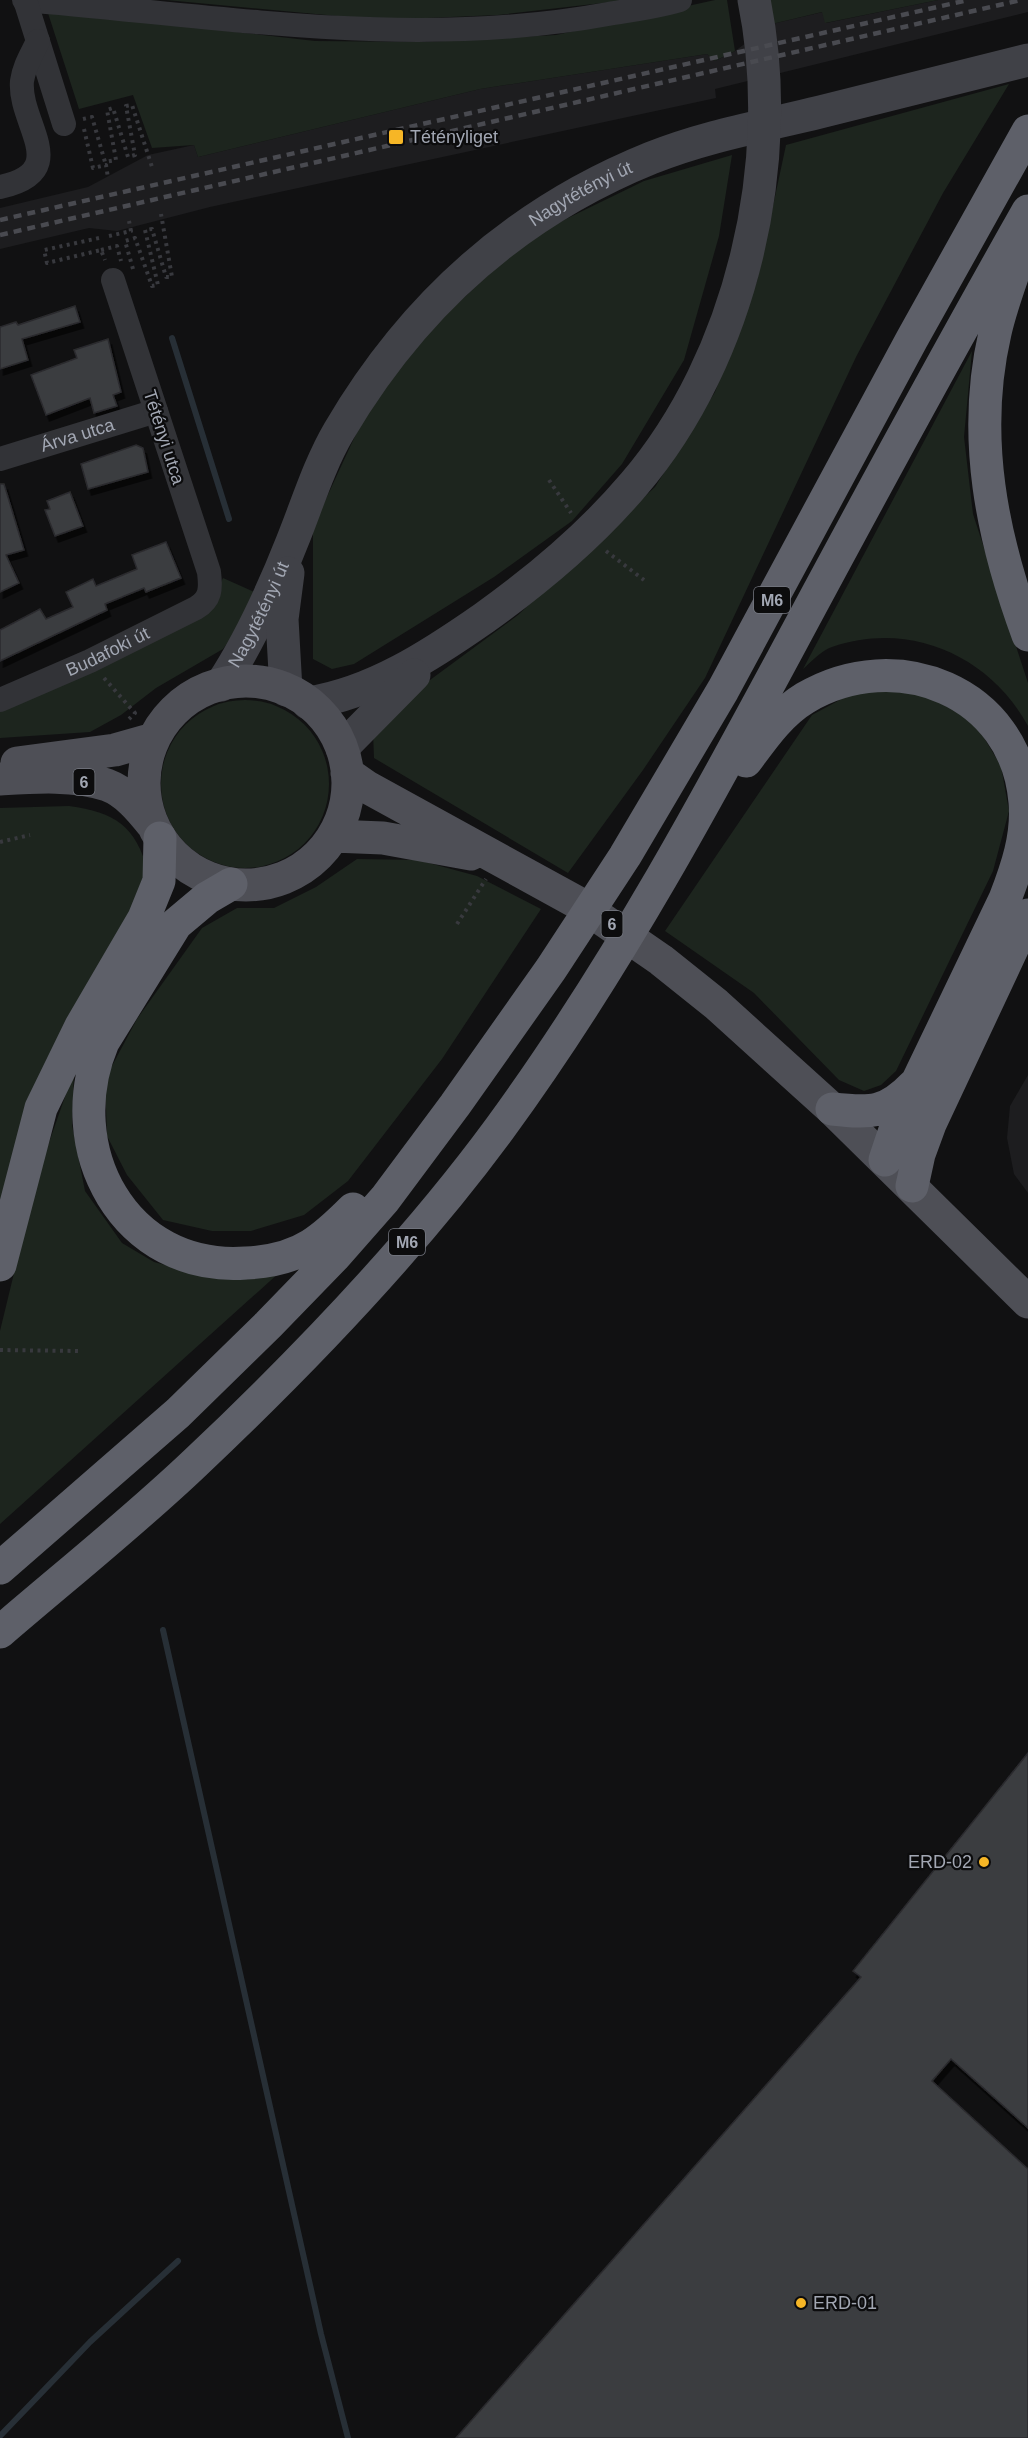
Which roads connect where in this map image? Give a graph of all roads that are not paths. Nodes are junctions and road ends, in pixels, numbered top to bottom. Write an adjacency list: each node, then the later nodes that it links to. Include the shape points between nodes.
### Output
1 (25, 0): 2 (street, via 285,25 473,31 560,23); 4 (street)
2 (680, 0)
3 (754, 0): 18 (main road, via 764,70 762,176 739,282 718,341 692,396 635,483 587,536 531,585)
4 (38, 41): 6 (street); 7 (street)
5 (1028, 60): 15 (main road, Nagytétényi út, via 726,133 652,157 550,208 496,245 451,284 410,328 338,433)
6 (11, 86): 9 (street, via 38,143 38,163 30,177)
7 (73, 121)
8 (1024, 139): 33 (highway, M6, via 723,690 625,856)
9 (0, 187)
10 (1028, 211): 28 (highway, M6)
11 (1028, 229): 17 (highway, via 995,332 984,412 993,519 1001,556)
12 (119, 276): 13 (street, Tétényi utca)
13 (156, 411): 14 (street, Árva utca); 16 (street, Tétényi utca, via 209,572)
14 (0, 459)
15 (291, 545): 19 (main road, Nagytétényi út, via 236,662); 20 (main road, Nagytétényi út, via 282,620)
16 (210, 595): 21 (street, Budafoki út, via 196,608)
17 (1028, 635)
18 (442, 647): 20 (main road, via 376,682 331,699); 23 (main road, via 368,719)
19 (221, 685): 20 (main road, 6, via 254,682); 22 (main road, 6, via 175,710)
20 (297, 697): 23 (main road, 6, via 328,723)
21 (0, 700)
22 (154, 739): 24 (main road, 6, via 115,750); 26 (main road, 6, via 144,781 147,807)
23 (345, 760): 27 (main road, 6, via 348,794); 29 (main road, 6, via 367,787)
24 (0, 766)
25 (0, 779): 26 (main road, 6, via 65,779 106,785 139,807)
26 (156, 831): 30 (main road, 6, via 173,855 190,869); 38 (highway, via 159,881 144,918 81,1026 41,1108)
27 (333, 836): 29 (main road, 6, via 383,838); 30 (main road, 6, via 321,852 290,876 251,885)
28 (679, 848): 32 (highway, via 782,716 832,685 886,675 917,678 959,694 991,719 1010,745 1018,766 1025,800 1024,837 1005,899); 41 (highway, M6, via 551,1055 430,1216 352,1303 193,1465)
29 (499, 860): 34 (main road, 6, via 580,904 661,960)
30 (231, 884): 33 (highway, via 176,924 96,1058 87,1102 90,1142 103,1178 125,1213 152,1238 192,1258 236,1264 285,1257 334,1229)
31 (1028, 915): 35 (highway)
32 (915, 1084): 34 (highway, via 897,1102 879,1110); 36 (highway)
33 (455, 1105): 40 (highway, M6, via 385,1198 268,1325 178,1413)
34 (832, 1108): 36 (main road, 6)
35 (930, 1124): 36 (highway, via 911,1144); 37 (highway)
36 (885, 1160): 37 (main road, 6)
37 (912, 1186): 39 (main road, 6)
38 (0, 1265)
39 (1028, 1302)
40 (0, 1568)
41 (0, 1632)

